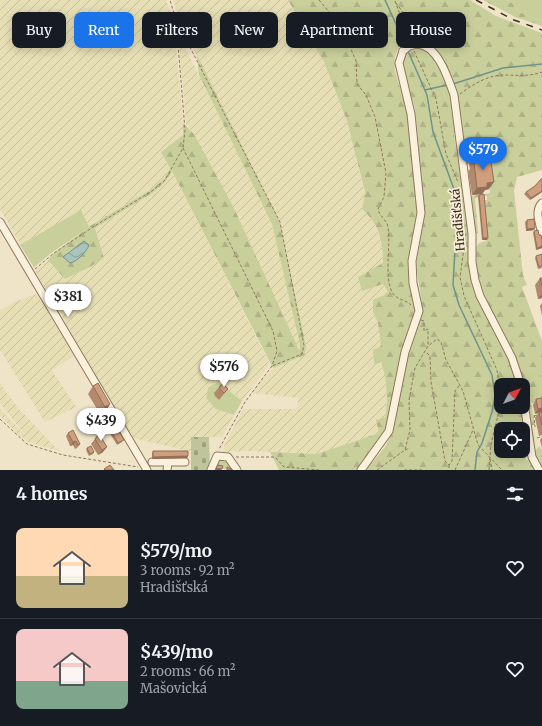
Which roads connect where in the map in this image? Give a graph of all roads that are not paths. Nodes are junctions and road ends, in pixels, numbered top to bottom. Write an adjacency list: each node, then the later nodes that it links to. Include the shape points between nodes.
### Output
1 (542, 203): 3 (street, via 538,209)
2 (0, 222): 9 (street)
3 (542, 234)
4 (519, 378): 13 (street, Hradišťská, bridge, via 512,358 480,296 475,280 472,234 454,99 446,75 430,49 424,45 409,46 403,51 399,63 411,114 421,213 412,262 413,283 419,304 418,319 405,352 389,432)
5 (526, 414): 14 (street, via 532,457)
6 (152, 462): 7 (street)
7 (168, 462): 8 (street); 10 (street)
8 (185, 462)
9 (147, 470)
10 (168, 470)
11 (211, 470): 12 (street, via 217,456 228,457)
12 (237, 470)
13 (361, 470)
14 (539, 470)

